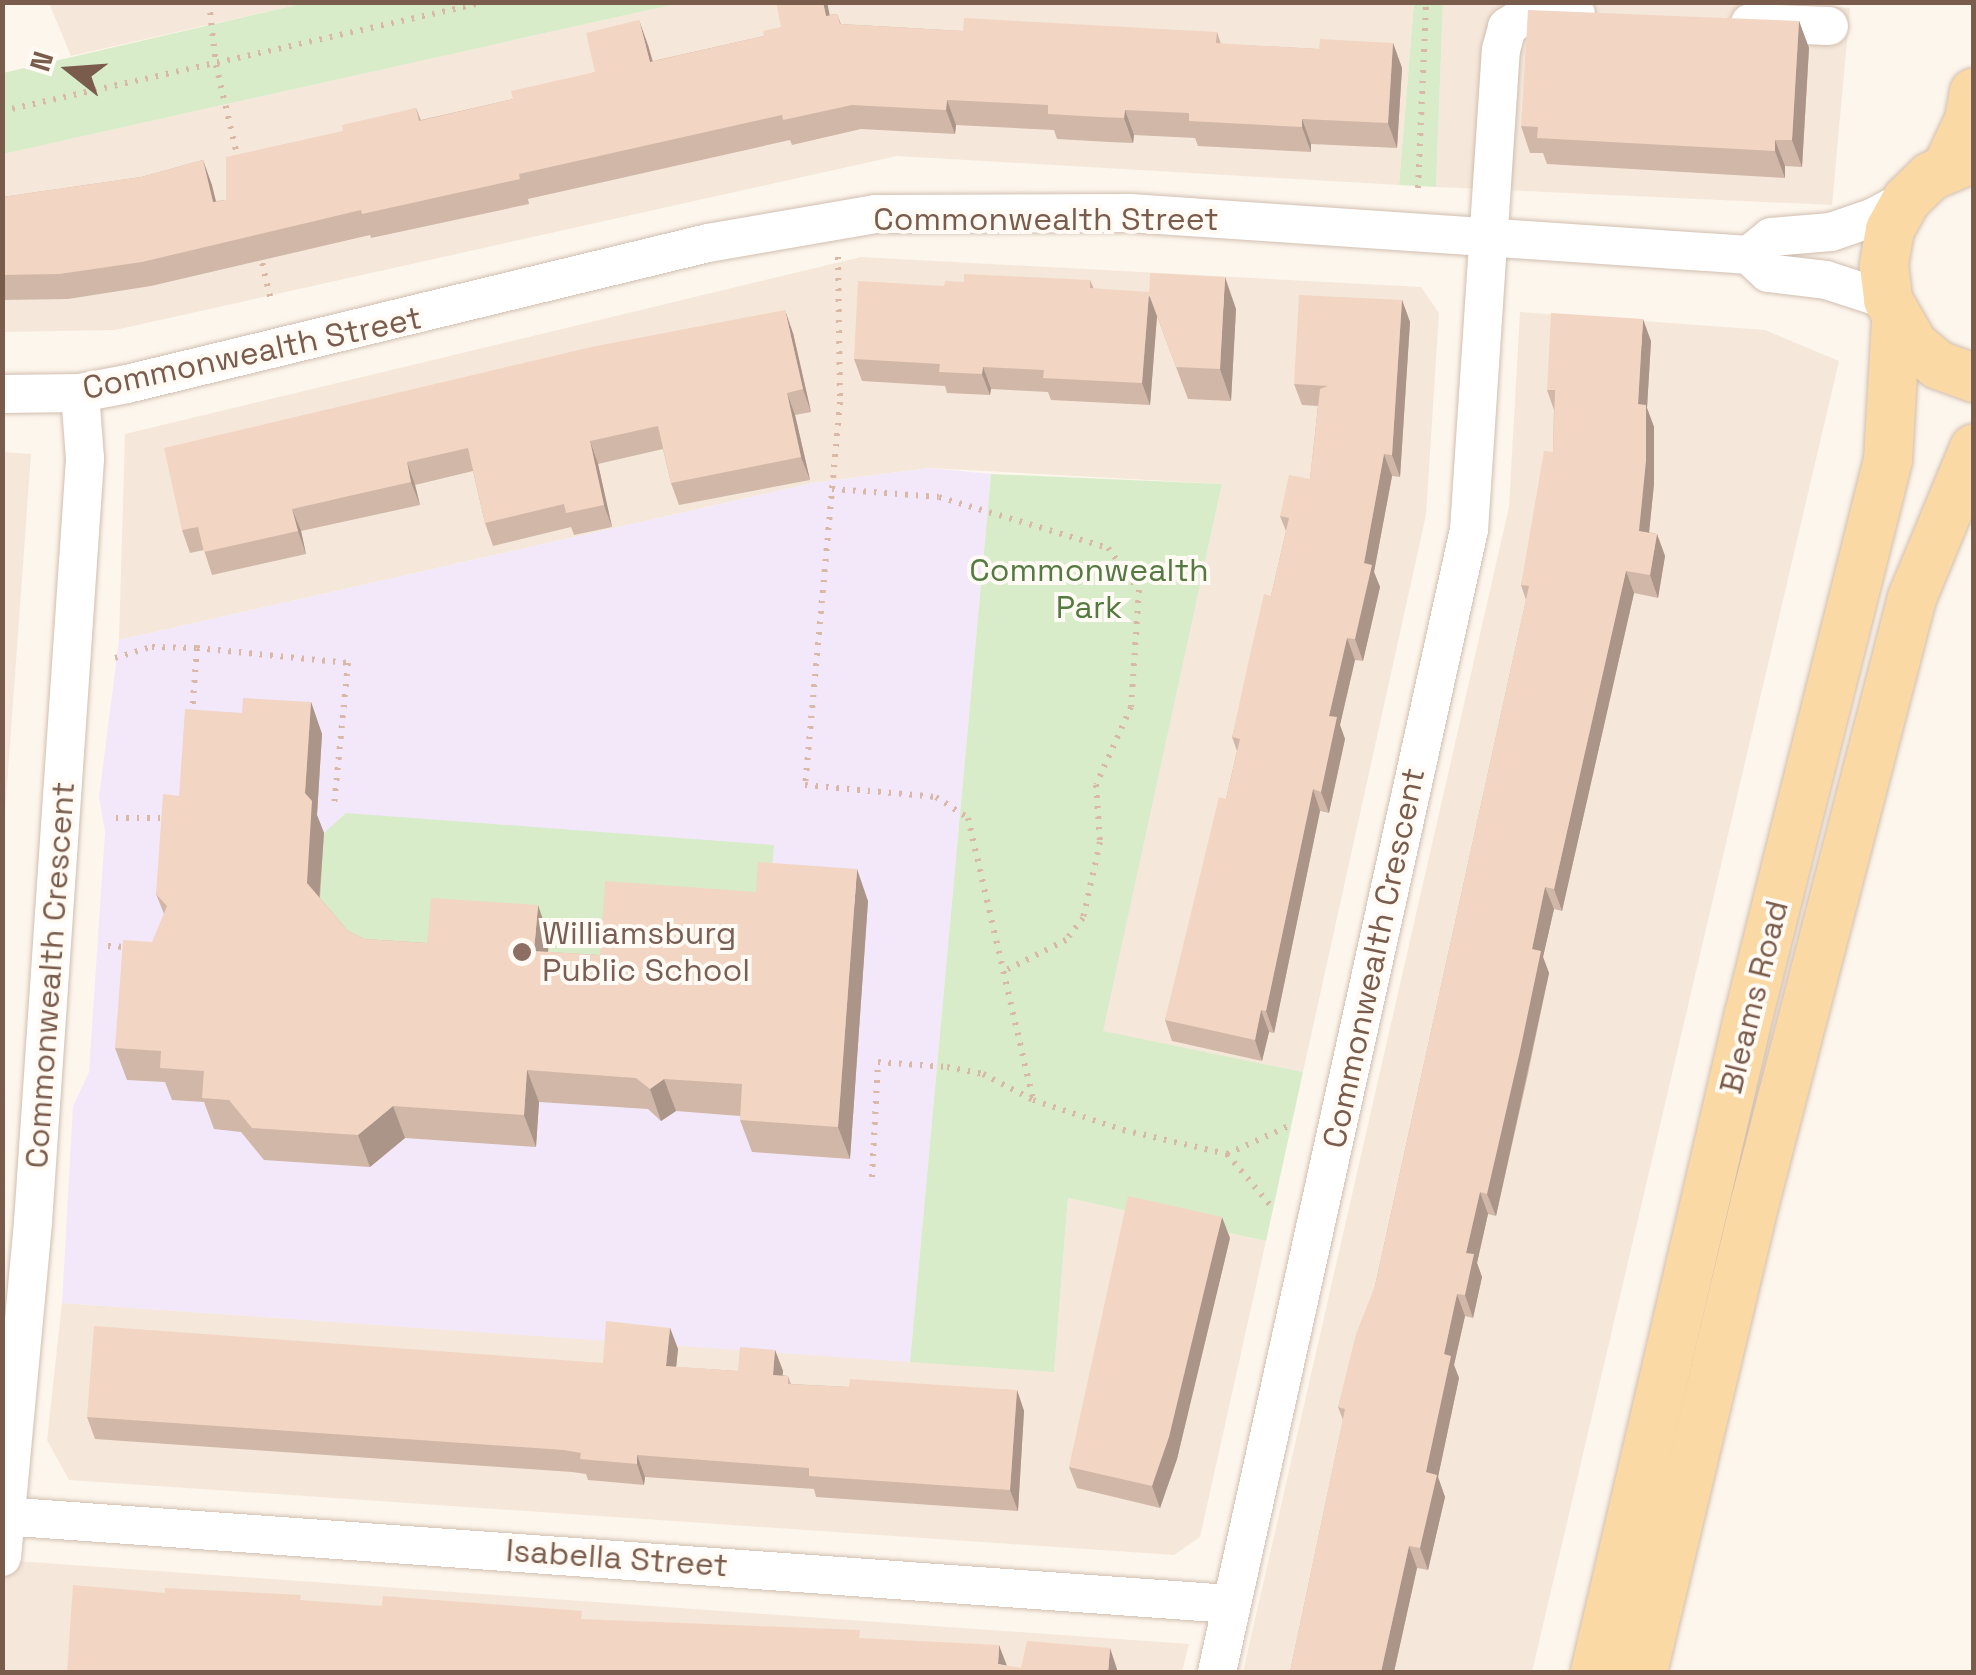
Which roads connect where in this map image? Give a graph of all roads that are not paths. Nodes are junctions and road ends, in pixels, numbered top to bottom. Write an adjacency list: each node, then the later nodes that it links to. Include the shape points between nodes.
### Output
1 (1603, 15): 7 (street, Commonwealth Crescent, via 1546,12 1507,27 1500,50)
2 (1716, 21): 3 (street)
3 (1829, 26)
4 (1974, 92): 5 (main road)
5 (1960, 163): 6 (main road)
6 (1907, 199): 8 (street, Commonwealth Street, via 1832,232 1771,236); 9 (main road, Bleams Road, via 1890,230 1884,265)
7 (1489, 238): 8 (street, Commonwealth Street); 11 (street, Commonwealth Street, via 1130,213 876,214 708,243); 16 (street, Commonwealth Crescent, via 1469,530)
8 (1749, 255): 9 (street, Commonwealth Street, via 1768,273 1826,280)
9 (1892, 310): 10 (main road, via 1914,345 1938,365); 18 (main road, Bleams Road, via 1888,460)
10 (1974, 378)
11 (80, 393): 12 (street, Commonwealth Street); 14 (street, Commonwealth Crescent, via 84,478 34,1202)
12 (2, 394)
13 (1974, 448): 19 (main road, Bleams Road, via 1906,616 1754,1202)
14 (4, 1516): 15 (street, Commonwealth Crescent); 16 (street, Isabella Street)
15 (2, 1557)
16 (1232, 1604): 17 (street, Commonwealth Crescent)
17 (1216, 1672)
18 (1595, 1672)
19 (1643, 1672)

